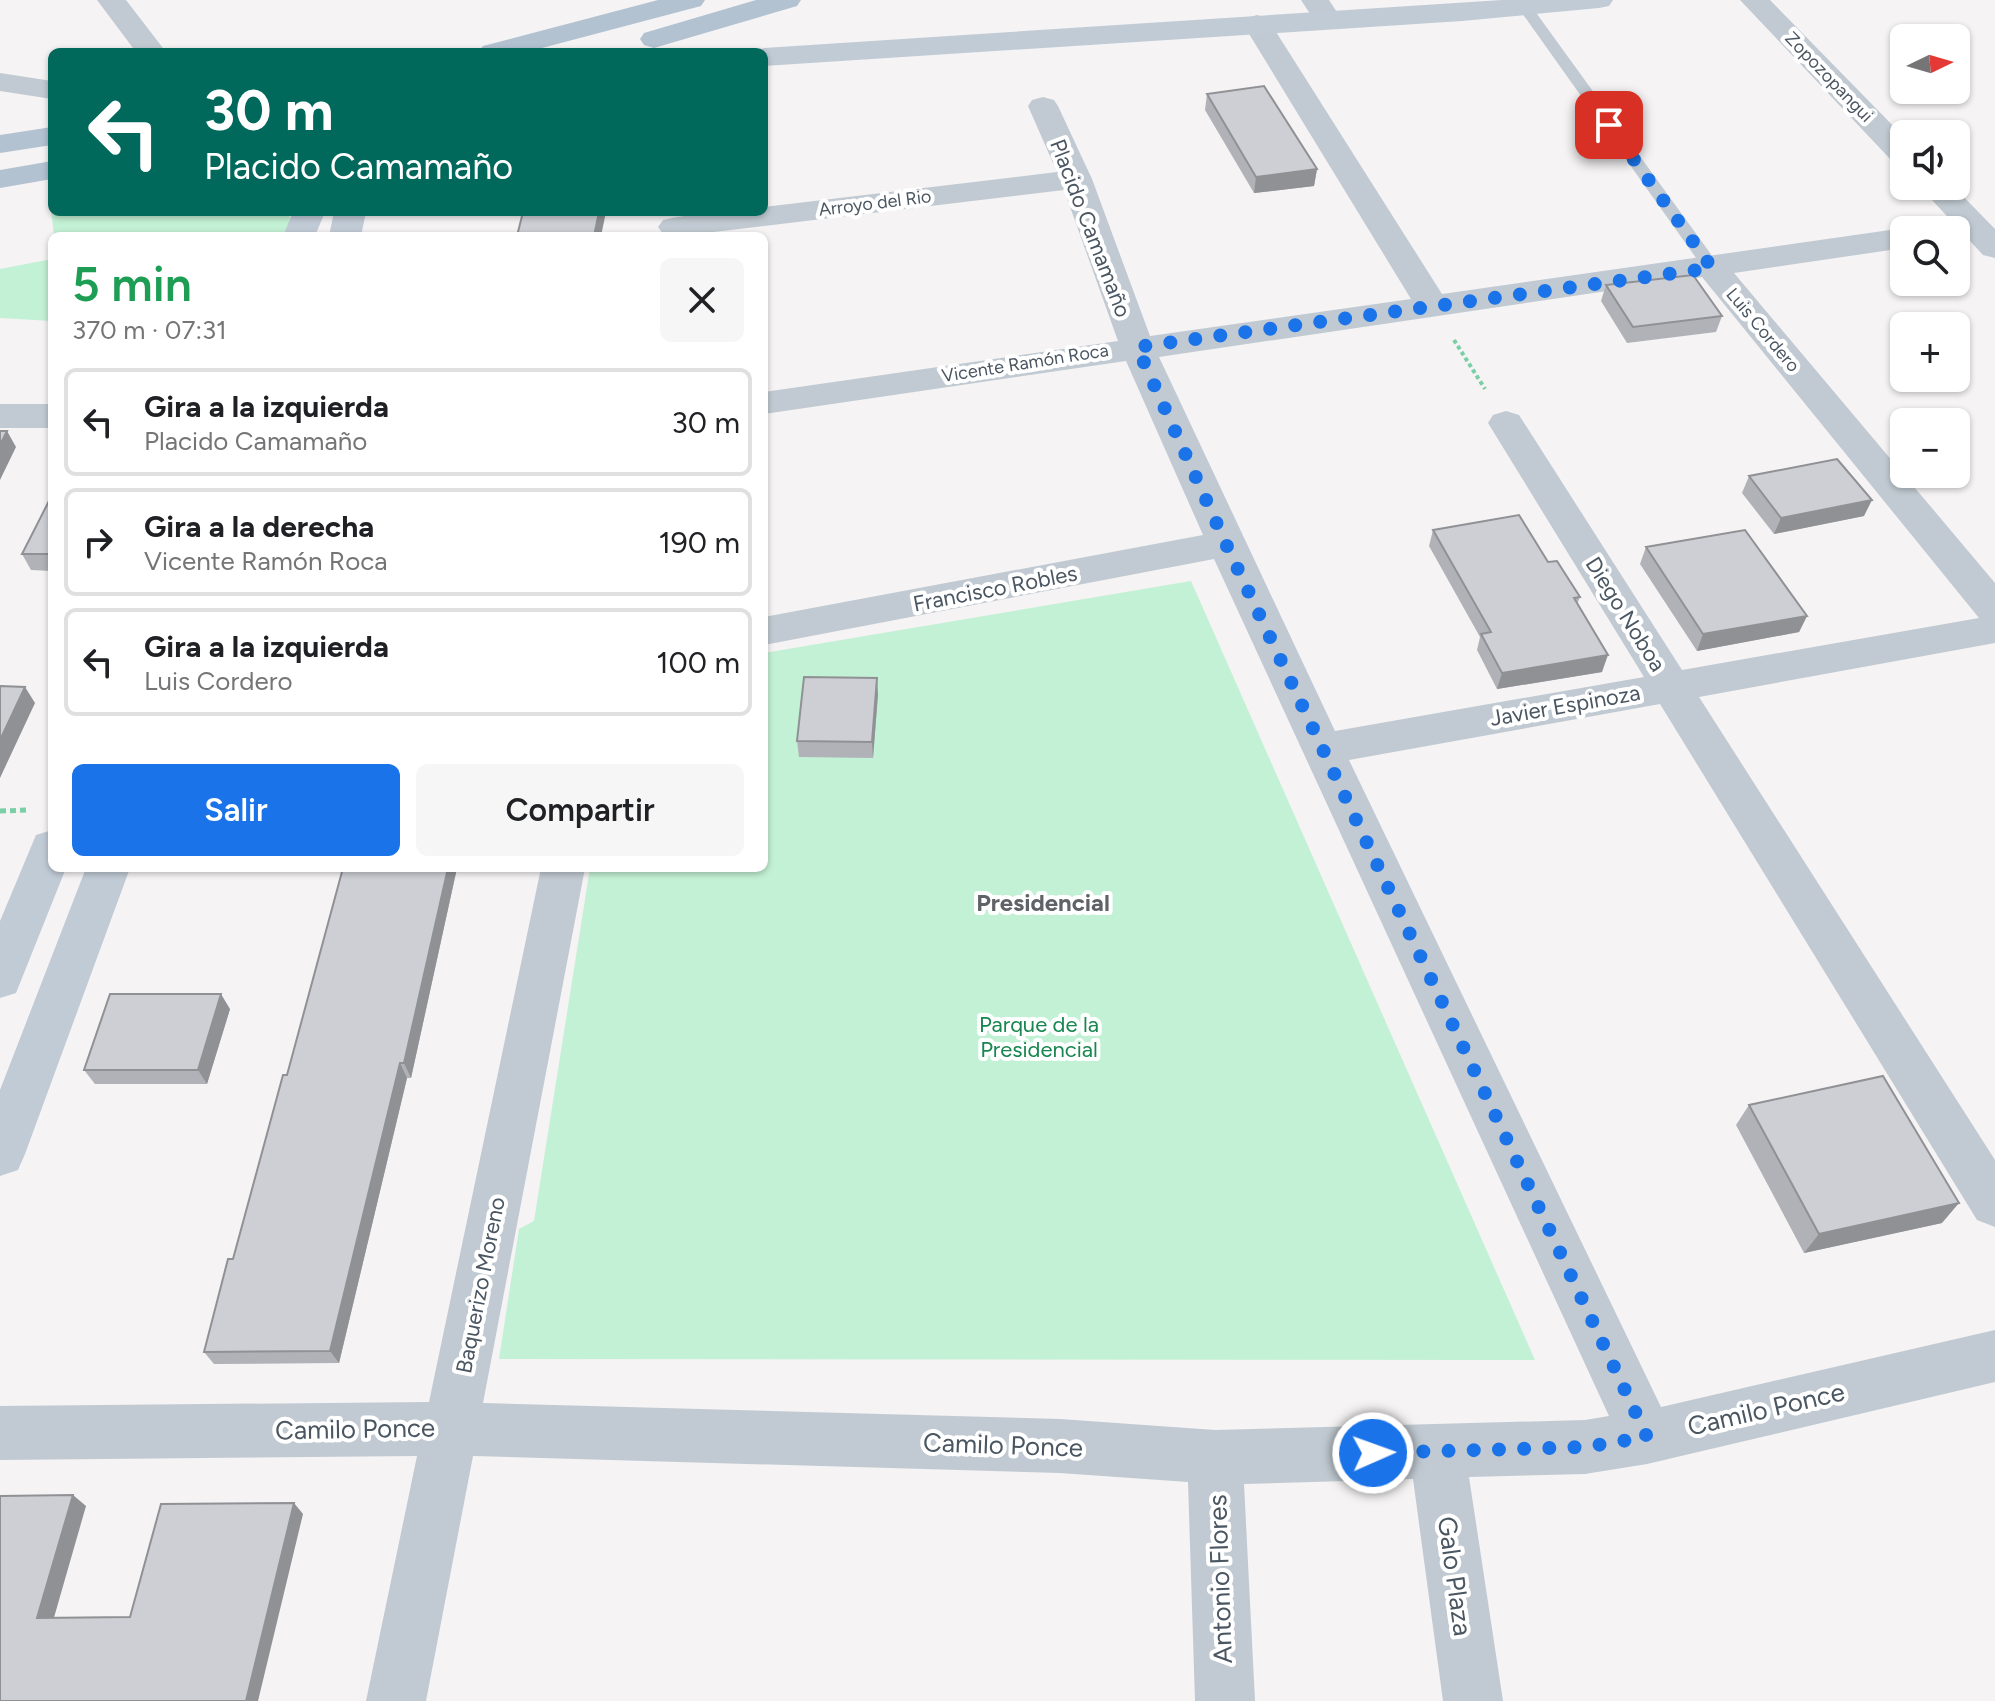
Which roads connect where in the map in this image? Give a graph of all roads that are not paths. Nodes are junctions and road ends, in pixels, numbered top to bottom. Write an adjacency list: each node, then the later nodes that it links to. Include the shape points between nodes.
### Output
1 (111, 0): 9 (street)
2 (691, 0): 10 (main road)
3 (787, 0): 11 (main road)
4 (1599, 0): 6 (street)
5 (1754, 0): 17 (street, Zopozopangui)
6 (1520, 3): 7 (street); 28 (lane, Luis Cordero)
7 (1321, 10): 8 (street)
8 (1257, 24): 12 (street); 29 (street)
9 (148, 48)
10 (508, 48)
11 (623, 48)
12 (768, 57)
13 (48, 90): 14 (street)
14 (1, 93)
15 (1043, 106): 21 (street, Placido Camamaño)
16 (48, 137): 18 (main road)
17 (1890, 141)
18 (0, 144)
19 (48, 171): 20 (main road)
20 (0, 179)
21 (1076, 179): 23 (street, Arroyo del Rio); 30 (street, Placido Camamaño)
22 (1946, 200): 26 (street)
23 (768, 214)
24 (753, 216): 25 (street, Arroyo del Rio)
25 (674, 225)
26 (1975, 235)
27 (1890, 240): 28 (street, Vicente Ramón Roca)
28 (1712, 268): 29 (street, Vicente Ramón Roca); 36 (street, Luis Cordero)
29 (1432, 306): 30 (street, Vicente Ramón Roca)
30 (1137, 347): 31 (street, Vicente Ramón Roca); 35 (street, Placido Camamaño)
31 (768, 402)
32 (0, 416): 33 (street)
33 (48, 416)
34 (1506, 423): 39 (street, Diego Noboa)
35 (1226, 544): 38 (street, Francisco Robles); 40 (street, Placido Camamaño)
36 (1995, 610)
37 (1995, 629): 39 (street, Javier Espinoza)
38 (768, 630)
39 (1670, 686): 40 (street, Javier Espinoza); 46 (street, Diego Noboa)
40 (1323, 749): 50 (street, Placido Camamaño)
41 (48, 857): 44 (street)
42 (106, 872): 45 (street)
43 (562, 872): 48 (street, Baquerizo Moreno)
44 (0, 979)
45 (0, 1154)
46 (1995, 1204)
47 (1995, 1356): 50 (street, Camilo Ponce)
48 (451, 1429): 49 (street, Camilo Ponce); 52 (street, Camilo Ponce, via 1060,1446); 53 (street, Baquerizo Moreno)
49 (0, 1433)
50 (1647, 1437): 51 (street, Camilo Ponce, via 1585,1447)
51 (1437, 1451): 52 (street, Camilo Ponce); 55 (street, Galo Plaza)
52 (1215, 1457): 54 (street, Antonio Flores)
53 (396, 1701)
54 (1225, 1701)
55 (1473, 1701)

